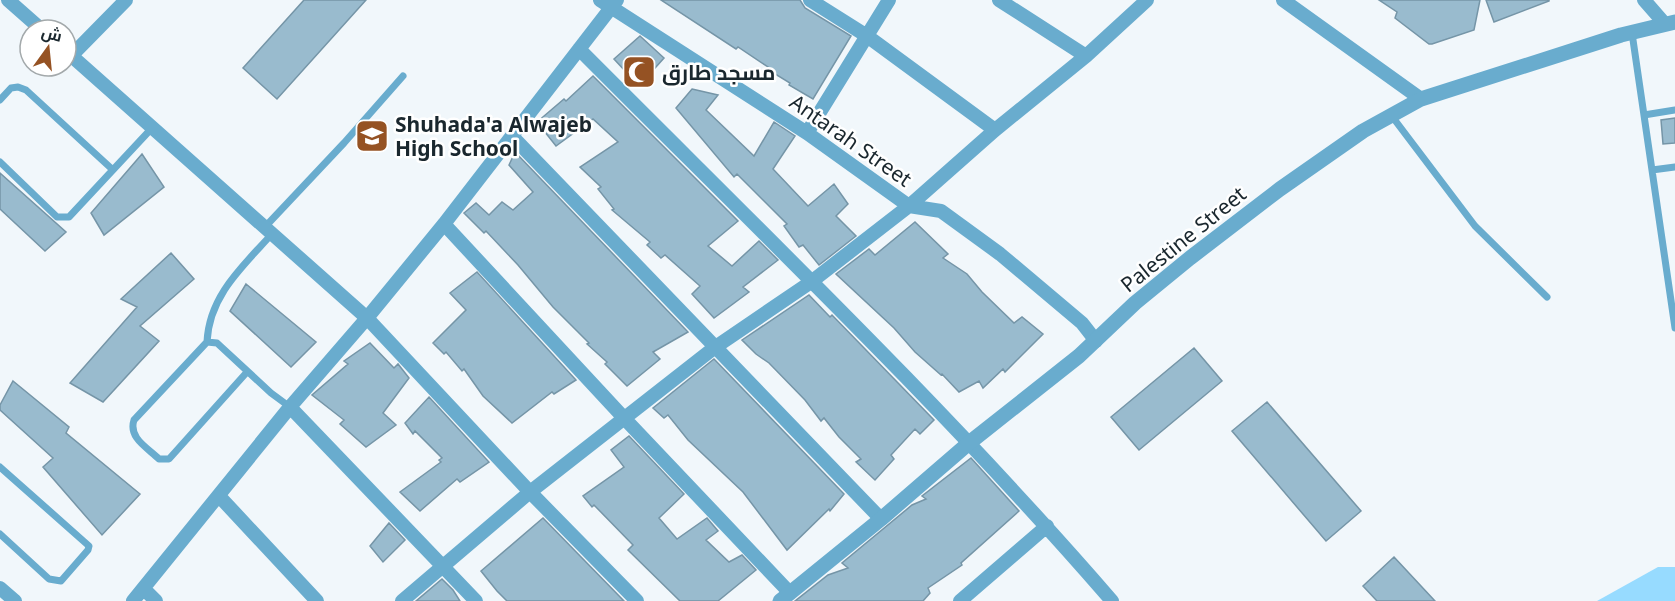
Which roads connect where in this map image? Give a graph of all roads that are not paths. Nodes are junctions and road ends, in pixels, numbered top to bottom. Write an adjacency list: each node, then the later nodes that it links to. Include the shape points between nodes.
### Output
1 (8, 0): 12 (street)
2 (126, 0): 16 (street)
3 (600, 0): 10 (street, Antarah Street)
4 (810, 0): 15 (street)
5 (889, 0): 15 (street)
6 (999, 0): 11 (street)
7 (1147, 0): 18 (street)
8 (1283, 0): 21 (street)
9 (1644, 0): 13 (street)
10 (614, 4): 17 (street); 28 (street, Antarah Street)
11 (1020, 6): 18 (street)
12 (28, 18)
13 (1670, 23): 14 (street, Palestine Street)
14 (1632, 33): 21 (street, Palestine Street); 25 (lane)
15 (867, 36): 27 (street); 28 (street)
16 (78, 45)
17 (579, 49): 29 (street); 37 (street)
18 (1086, 56): 27 (street)
19 (78, 61): 26 (street)
20 (403, 76): 36 (lane)
21 (1421, 99): 24 (street, Palestine Street)
22 (0, 100): 32 (lane, via 11,88 26,90)
23 (1675, 110): 25 (lane)
24 (1391, 115): 38 (lane, via 1475,226); 41 (street, Palestine Street, via 1280,189 1199,250)
25 (1644, 115): 33 (lane)
26 (152, 128): 32 (lane); 36 (street)
27 (995, 130): 34 (street)
28 (807, 133): 34 (street, Antarah Street)
29 (512, 136): 35 (street); 43 (street)
30 (0, 162): 32 (lane, via 57,217 63,218 69,217)
31 (1675, 167): 33 (lane)
32 (113, 170)
33 (1652, 170): 40 (lane)
34 (909, 206): 37 (street); 41 (street, Antarah Street, via 941,211 957,222 1082,323)
35 (444, 224): 39 (street); 46 (street)
36 (268, 231): 39 (street); 42 (lane, via 211,313)
37 (812, 282): 43 (street); 47 (street)
38 (1547, 297)
39 (367, 318): 45 (street); 49 (street)
40 (1675, 328)
41 (1096, 341): 47 (street, Palestine Street)
42 (207, 342): 44 (lane, via 217,343); 44 (lane, via 134,420 134,435 159,459 170,459)
43 (714, 348): 46 (street); 51 (street)
44 (247, 372): 45 (lane)
45 (290, 407): 50 (street); 54 (street)
46 (624, 418): 49 (street); 57 (street)
47 (969, 443): 51 (street, Palestine Street); 52 (street)
48 (0, 467): 53 (lane, via 89,546 61,581 55,581)
49 (530, 492): 54 (street); 64 (street)
50 (219, 496): 56 (street); 61 (street)
51 (881, 519): 57 (street, Palestine Street)
52 (1047, 526): 65 (street); 66 (street)
53 (0, 534)
54 (444, 567): 62 (street); 63 (street)
55 (0, 588): 58 (street)
56 (144, 589): 59 (street); 60 (street)
57 (785, 597)
58 (15, 601)
59 (133, 601)
60 (156, 601)
61 (317, 601)
62 (402, 601)
63 (476, 601)
64 (637, 601)
65 (960, 601)
66 (1112, 601)

